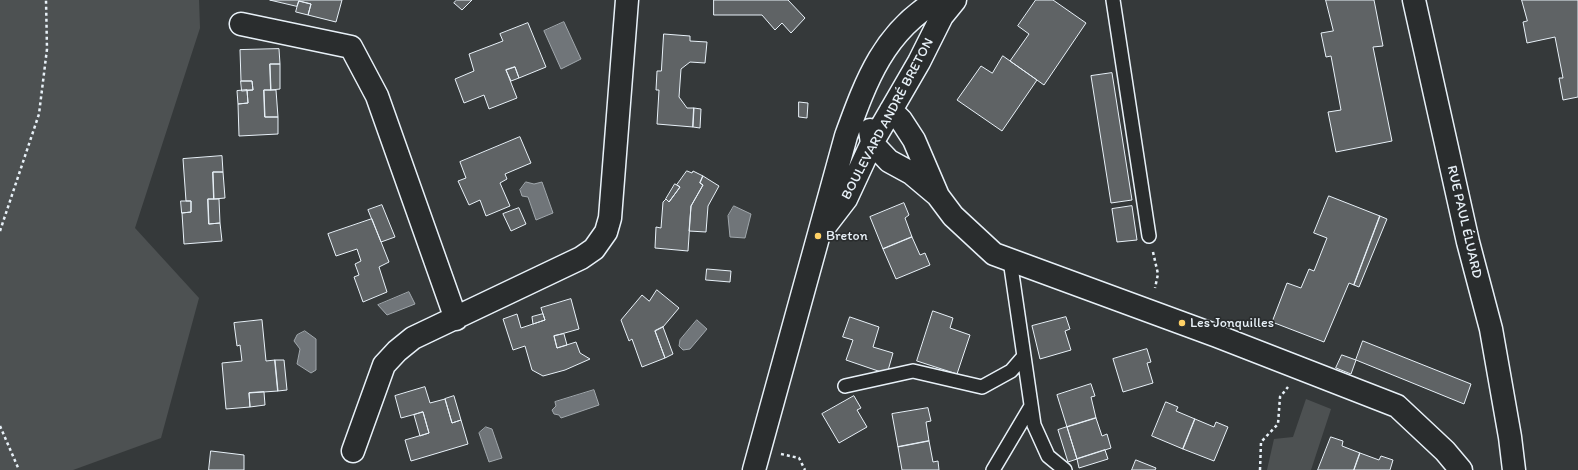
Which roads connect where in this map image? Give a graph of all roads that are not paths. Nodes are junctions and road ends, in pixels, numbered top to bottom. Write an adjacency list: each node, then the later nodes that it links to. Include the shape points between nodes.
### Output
1 (627, 0): 16 (street, via 614,185 606,232 594,249 581,258)
2 (938, 0): 7 (street, BOULEVARD ANDRÉ BRETON, via 925,7 891,40)
3 (955, 0): 8 (street, BOULEVARD ANDRÉ BRETON, via 942,16 919,62)
4 (1113, 0): 14 (lane)
5 (1414, 0): 20 (street, RUE PAUL ÉLUARD, via 1468,242 1491,329)
6 (240, 24): 16 (street, via 351,47 377,96)
7 (862, 94): 9 (street); 10 (street, BOULEVARD ANDRÉ BRETON)
8 (890, 110): 9 (street); 11 (street, BOULEVARD ANDRÉ BRETON); 12 (street, via 901,120 914,140)
9 (868, 121): 10 (street); 11 (street)
10 (846, 136): 13 (street, BOULEVARD ANDRÉ BRETON)
11 (872, 143): 12 (street, via 889,161 911,173); 13 (street, BOULEVARD ANDRÉ BRETON, via 846,199)
12 (938, 196): 15 (street, via 953,216 994,254)
13 (818, 236): 22 (street, BOULEVARD ANDRÉ BRETON)
14 (1149, 236)
15 (1010, 260): 17 (lane); 25 (street, via 1397,406)
16 (456, 318): 21 (street, via 413,338 397,350 384,365)
17 (1024, 356): 18 (lane, via 1011,371 982,387 913,371); 19 (lane)
18 (845, 386)
19 (1031, 406): 23 (lane); 24 (lane, via 1034,425 1048,456)
20 (1511, 445): 26 (street, RUE PAUL ÉLUARD); 27 (street, RUE PAUL ÉLUARD)
21 (353, 451)
22 (754, 470)
23 (993, 470)
24 (1065, 470)
25 (1462, 470)
26 (1503, 470)
27 (1514, 470)

